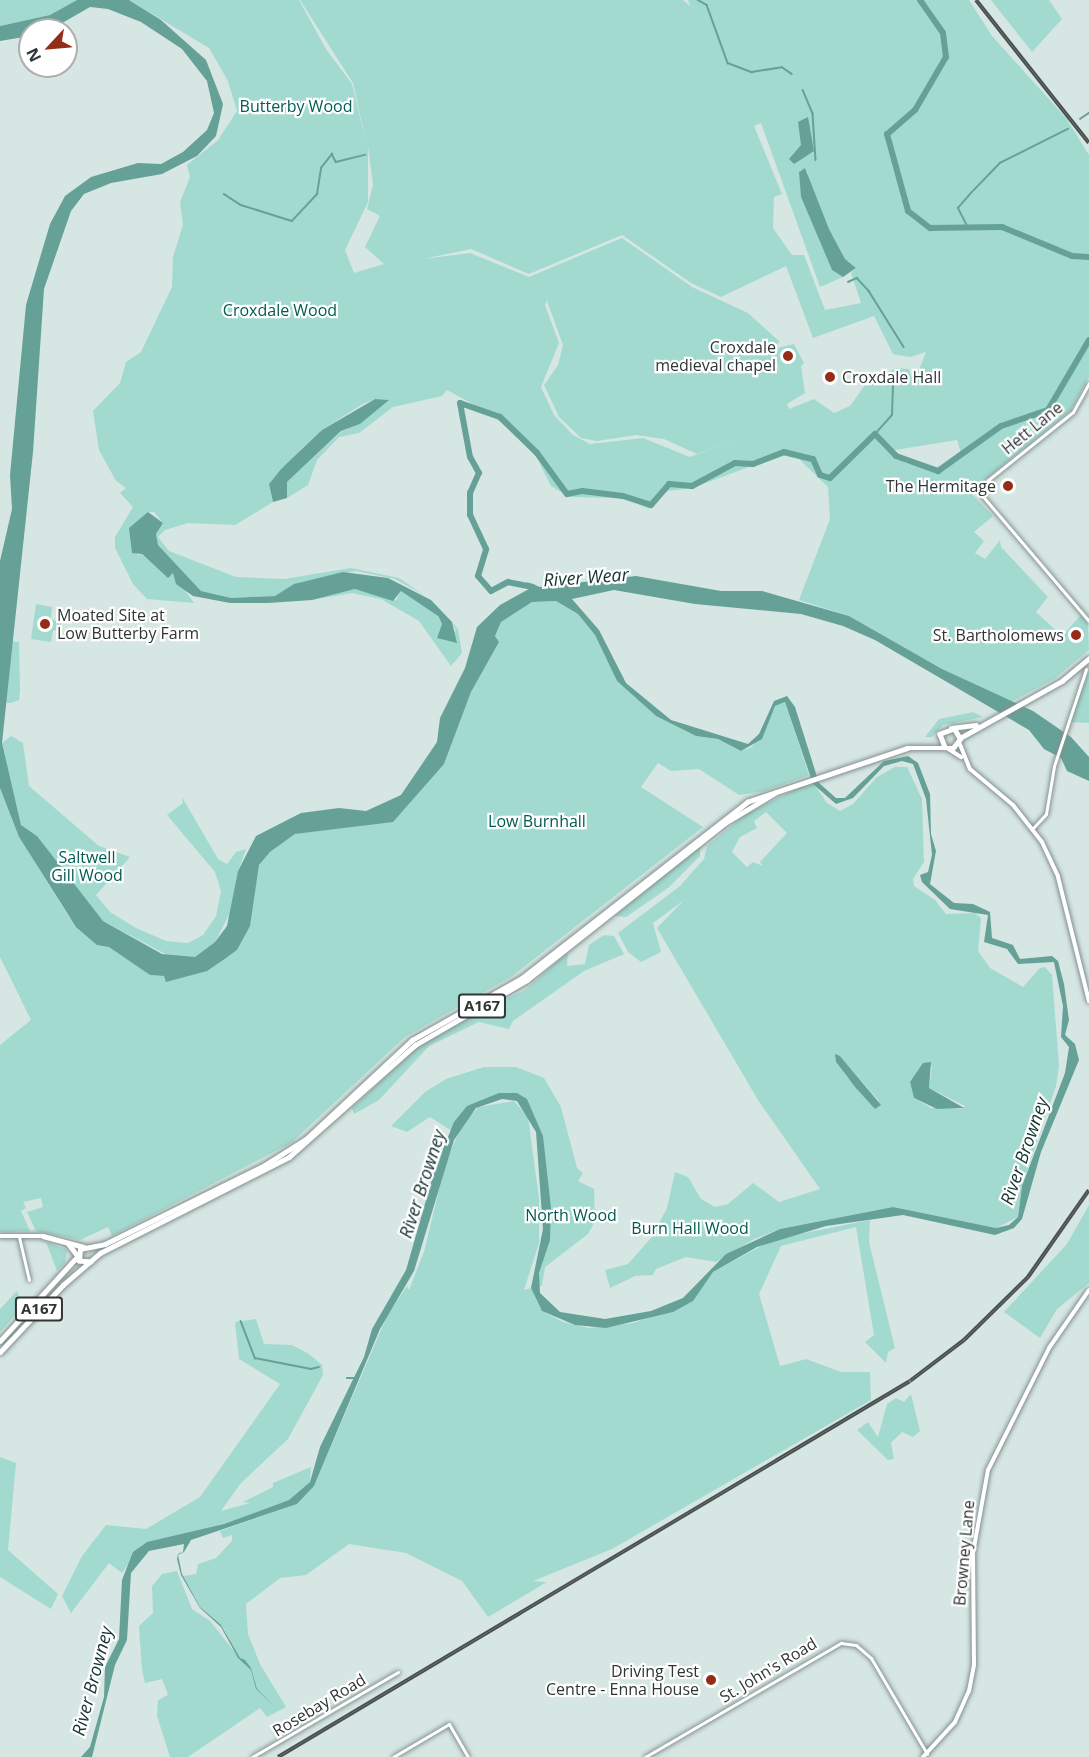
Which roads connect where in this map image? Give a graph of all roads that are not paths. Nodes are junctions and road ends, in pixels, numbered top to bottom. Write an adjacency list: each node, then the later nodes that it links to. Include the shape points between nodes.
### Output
1 (1089, 383): 2 (street, Hett Lane, via 1073,412 983,485 985,501)
2 (1089, 621)
3 (1089, 658): 5 (main road, via 1071,675)
4 (1086, 669): 13 (street, via 1057,756 1046,814)
5 (978, 724): 6 (main road); 8 (main road)
6 (951, 728): 7 (main road, A167); 8 (main road)
7 (939, 738): 9 (main road, A167); 10 (main road)
8 (959, 740): 10 (main road); 11 (main road)
9 (927, 745): 10 (main road, A167); 12 (main road, A167)
10 (946, 748): 11 (main road)
11 (962, 757): 13 (main road)
12 (784, 787): 18 (main road, A167, via 721,819 522,978 412,1040 306,1139 278,1158 105,1244); 20 (main road, A167, via 725,823 527,980 415,1045 289,1157)
13 (1033, 828): 14 (main road, via 1058,877)
14 (1089, 1001)
15 (19, 1235): 16 (main road); 17 (main road); 22 (street)
16 (0, 1236)
17 (68, 1243): 18 (main road); 19 (main road)
18 (86, 1247): 19 (main road); 20 (main road)
19 (77, 1256): 20 (main road, via 83,1263); 25 (main road, A167)
20 (93, 1260): 26 (main road, A167, via 63,1285)
21 (32, 1272): 22 (street)
22 (27, 1274): 23 (street)
23 (29, 1280)
24 (1089, 1290): 28 (main road, Browney Lane, via 1049,1348 988,1470 973,1553 971,1684 955,1722)
25 (0, 1341)
26 (0, 1352)
27 (398, 1672): 29 (street, Rosebay Road)
28 (925, 1755): 32 (street, St. John's Road, via 871,1658 856,1645 841,1643)
29 (252, 1757)
30 (393, 1757): 31 (street, via 449,1724)
31 (468, 1757)
32 (645, 1757)

